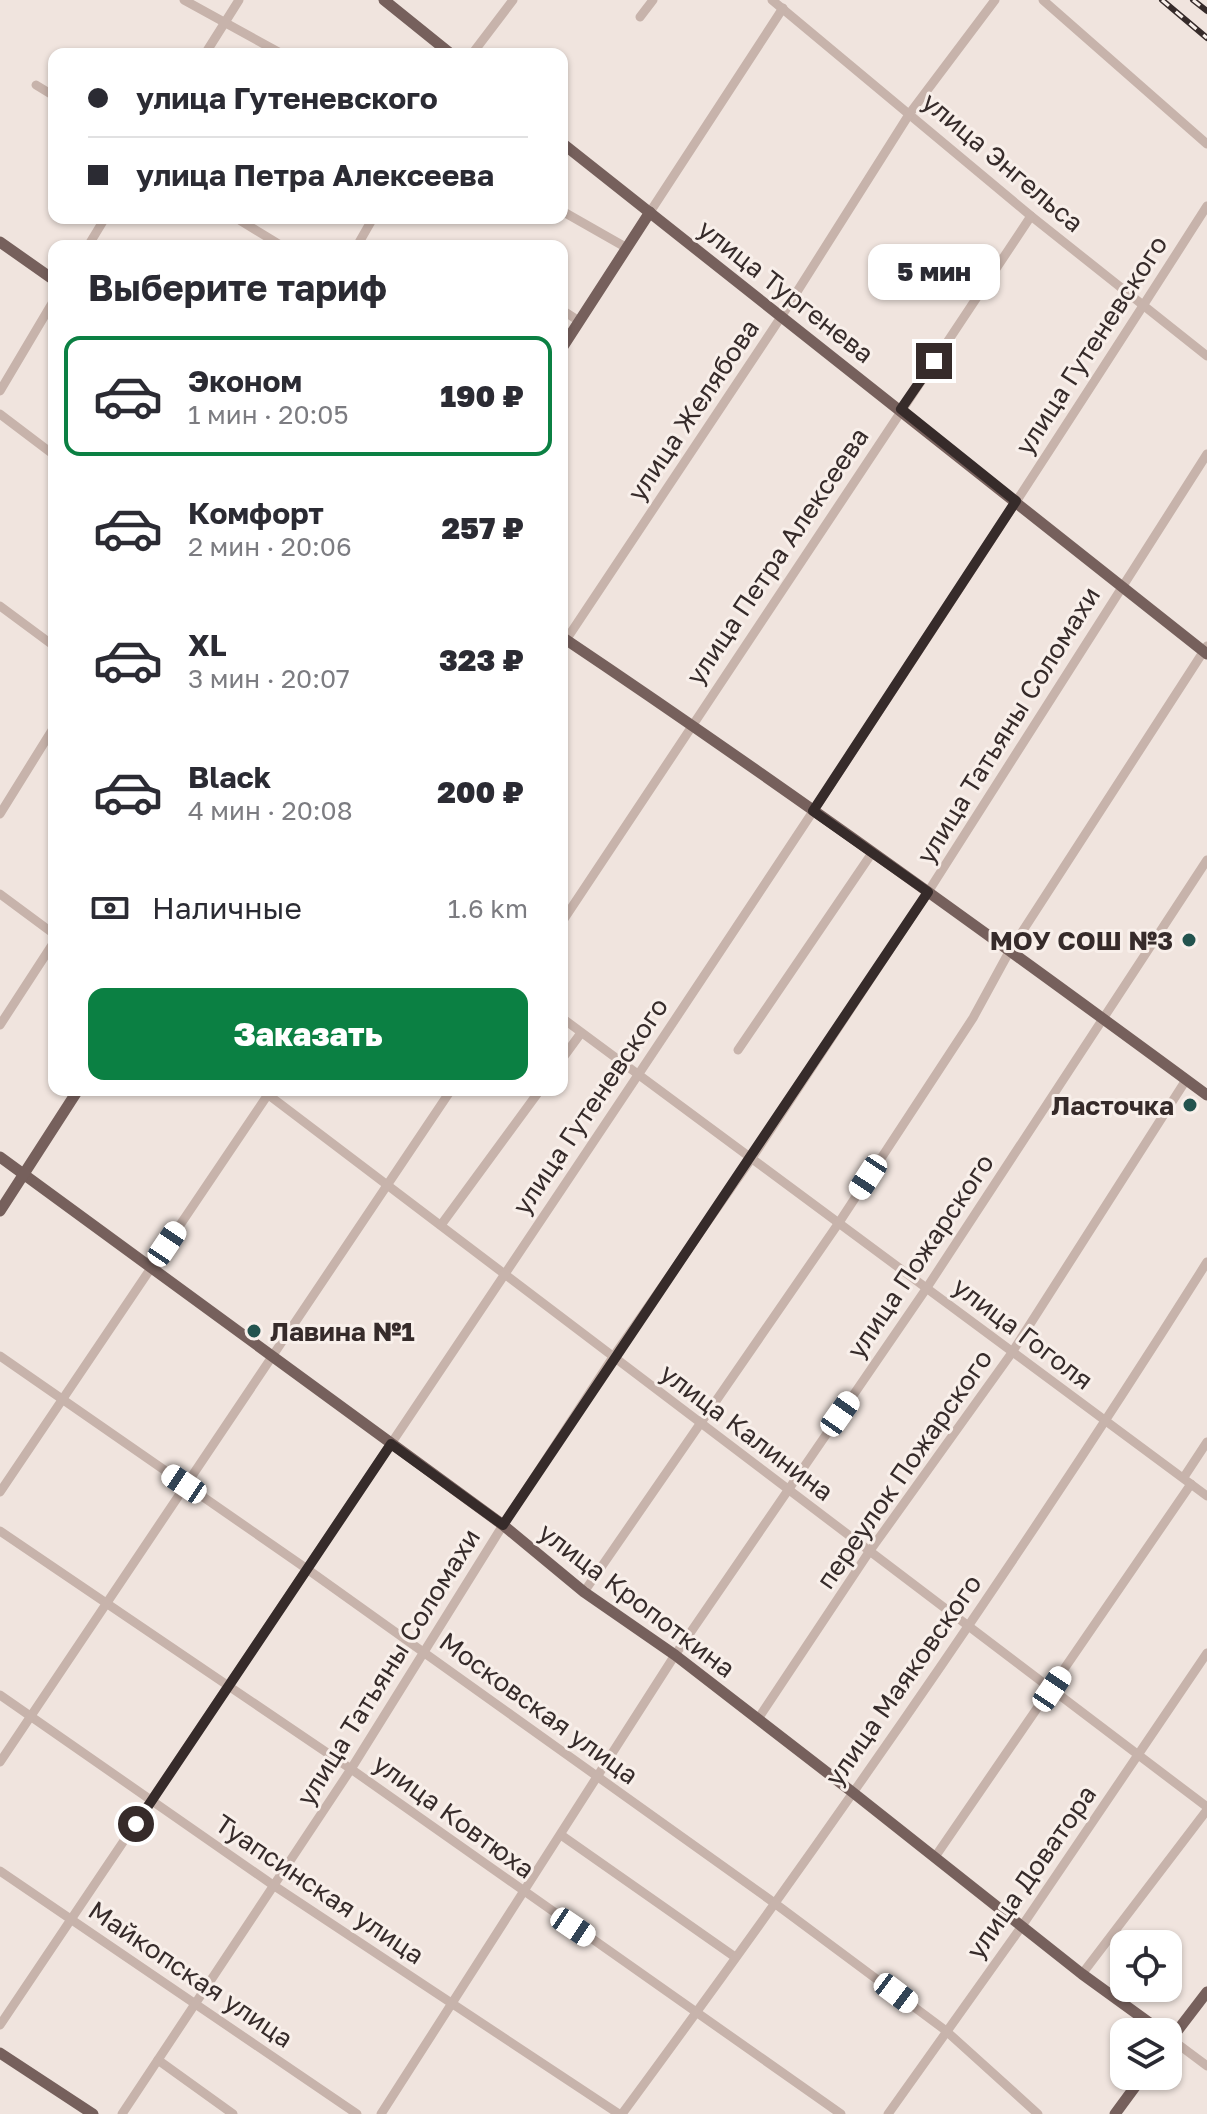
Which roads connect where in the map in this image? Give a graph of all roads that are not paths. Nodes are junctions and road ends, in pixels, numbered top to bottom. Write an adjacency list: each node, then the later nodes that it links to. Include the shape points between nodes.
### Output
1 (184, 0): 11 (street)
2 (239, 0): 11 (street)
3 (384, 0): 14 (main road)
4 (513, 0): 15 (street)
5 (653, 0): 10 (street)
6 (772, 0): 9 (street, улица Энгельса)
7 (995, 0): 18 (street, улица Желябова)
8 (1043, 0): 19 (street)
9 (783, 8): 18 (street, улица Энгельса); 22 (street)
10 (640, 17)
11 (224, 22): 12 (street); 13 (street)
12 (209, 48)
13 (271, 48)
14 (444, 48)
15 (477, 48)
16 (36, 85): 17 (street)
17 (48, 92)
18 (910, 113): 24 (street, улица Энгельса); 33 (street, улица Желябова)
19 (1207, 144)
20 (568, 148): 22 (main road, улица Тургенева)
21 (1207, 206): 30 (street, улица Гутеневского)
22 (650, 212): 28 (main road); 33 (main road, улица Тургенева)
23 (568, 214): 28 (street)
24 (1031, 216): 30 (street, улица Энгельса); 38 (street, улица Петра Алексеева)
25 (246, 224): 26 (street)
26 (272, 240)
27 (0, 242): 29 (main road)
28 (627, 248): 34 (main road)
29 (48, 276)
30 (1144, 305): 36 (street, улица Энгельса); 42 (street, улица Гутеневского)
31 (48, 310): 37 (street)
32 (568, 314): 34 (street)
33 (781, 317): 38 (main road, улица Тургенева); 45 (street, улица Желябова)
34 (579, 321): 35 (main road)
35 (568, 338)
36 (1207, 356)
37 (0, 391)
38 (901, 409): 42 (main road, улица Тургенева); 49 (street, улица Петра Алексеева)
39 (0, 414): 40 (street)
40 (48, 447)
41 (1207, 454): 43 (street, улица Татьяны Соломахи)
42 (1016, 501): 43 (main road, улица Тургенева); 51 (street, улица Гутеневского)
43 (1121, 588): 48 (main road, улица Тургенева); 55 (street, улица Татьяны Соломахи)
44 (0, 606): 46 (street)
45 (568, 634)
46 (48, 642)
47 (568, 644): 49 (main road)
48 (1206, 651): 60 (street)
49 (693, 723): 51 (main road); 57 (street, улица Петра Алексеева)
50 (48, 737): 52 (street)
51 (813, 811): 53 (main road); 67 (street, улица Гутеневского)
52 (0, 814)
53 (872, 853): 55 (main road); 65 (street)
54 (1207, 860): 61 (street, улица Пожарского)
55 (928, 892): 60 (main road); 76 (street, улица Татьяны Соломахи)
56 (0, 894): 58 (street)
57 (568, 913)
58 (48, 930)
59 (48, 951): 63 (street)
60 (1009, 952): 61 (main road); 80 (street, via 973,1018)
61 (1107, 1018): 68 (main road); 85 (street, улица Пожарского)
62 (568, 1023): 64 (street, улица Гоголя)
63 (0, 1025)
64 (581, 1033): 66 (street); 67 (street, улица Гоголя)
65 (738, 1050)
66 (568, 1051)
67 (637, 1075): 76 (street, улица Гоголя); 84 (street, улица Гутеневского)
68 (1186, 1080): 69 (main road); 86 (street, переулок Пожарского)
69 (1207, 1095)
70 (74, 1096): 77 (main road)
71 (264, 1096): 83 (street)
72 (274, 1096): 78 (street, улица Калинина)
73 (447, 1096): 78 (street)
74 (536, 1096): 81 (street)
75 (0, 1157): 77 (main road, улица Кропоткина)
76 (752, 1158): 80 (street, улица Гоголя); 89 (street, улица Татьяны Соломахи)
77 (24, 1174): 79 (main road); 83 (main road, улица Кропоткина)
78 (389, 1184): 81 (street, улица Калинина); 88 (street)
79 (0, 1211)
80 (838, 1224): 85 (street, улица Гоголя); 92 (street)
81 (441, 1225): 84 (street, улица Калинина)
82 (1207, 1262): 91 (street, улица Маяковского)
83 (150, 1269): 88 (main road, улица Кропоткина); 90 (street)
84 (504, 1274): 89 (street, улица Калинина); 94 (street, улица Гутеневского)
85 (926, 1289): 86 (street, улица Гоголя); 97 (street, улица Пожарского)
86 (1011, 1354): 91 (street, улица Гоголя); 102 (street, переулок Пожарского)
87 (0, 1356): 90 (street, Московская улица)
88 (272, 1356): 94 (main road, улица Кропоткина); 96 (street)
89 (613, 1357): 92 (street, улица Калинина); 100 (street, улица Татьяны Соломахи)
90 (61, 1401): 96 (street, Московская улица); 98 (street)
91 (1107, 1422): 95 (street, улица Гоголя); 106 (street, улица Маяковского)
92 (700, 1425): 97 (street, улица Калинина); 104 (street)
93 (1207, 1442): 95 (street)
94 (391, 1444): 100 (main road, улица Кропоткина); 103 (street, улица Гутеневского)
95 (1188, 1480): 99 (street, улица Гоголя); 111 (street)
96 (184, 1484): 103 (street, Московская улица); 105 (street)
97 (788, 1489): 102 (street, улица Калинина); 109 (street, улица Пожарского)
98 (0, 1492)
99 (1207, 1496)
100 (503, 1525): 104 (main road, улица Кропоткина); 107 (street, улица Татьяны Соломахи)
101 (0, 1531): 105 (street, улица Ковтюха)
102 (869, 1552): 106 (street, улица Калинина); 114 (street, переулок Пожарского)
103 (307, 1569): 107 (street, Московская улица); 110 (street, улица Гутеневского)
104 (584, 1592): 109 (main road, улица Кропоткина)
105 (107, 1603): 110 (street, улица Ковтюха); 113 (street)
106 (969, 1627): 111 (street, улица Калинина); 119 (street, улица Маяковского)
107 (424, 1652): 117 (street, улица Татьяны Соломахи); 118 (street, Московская улица)
108 (1207, 1653): 115 (street, улица Доватора)
109 (675, 1655): 114 (main road, улица Кропоткина); 118 (street, улица Пожарского)
110 (230, 1687): 117 (street, улица Ковтюха); 120 (street, улица Гутеневского)
111 (1052, 1689): 115 (street, улица Калинина); 123 (street)
112 (0, 1695): 113 (street, Туапсинская улица)
113 (30, 1716): 116 (street); 120 (street, Туапсинская улица)
114 (758, 1719): 119 (main road, улица Кропоткина)
115 (1139, 1753): 121 (street, улица Калинина); 129 (street, улица Доватора)
116 (0, 1762)
117 (351, 1769): 125 (street, улица Татьяны Соломахи); 126 (street, улица Ковтюха)
118 (597, 1779): 122 (street, улица Пожарского); 127 (street, Московская улица)
119 (851, 1791): 123 (main road, улица Кропоткина); 127 (street, улица Маяковского)
120 (152, 1800): 125 (street, Туапсинская улица); 128 (street, улица Гутеневского)
121 (1207, 1809): 131 (street)
122 (561, 1835): 126 (street, улица Пожарского); 130 (street)
123 (935, 1857): 129 (main road, улица Кропоткина)
124 (0, 1871): 128 (street, Майкопская улица)
125 (273, 1885): 133 (street, улица Татьяны Соломахи); 134 (street, Туапсинская улица)
126 (523, 1893): 134 (street, улица Пожарского); 135 (street, улица Ковтюха)
127 (773, 1902): 130 (street, улица Маяковского); 139 (street, Московская улица)
128 (71, 1919): 133 (street, Майкопская улица); 138 (street, улица Гутеневского)
129 (1022, 1926): 131 (main road, улица Кропоткина); 139 (street, улица Доватора)
130 (735, 1957): 135 (street, улица Маяковского)
131 (1082, 1974): 136 (main road, улица Кропоткина)
132 (1207, 1992): 137 (main road)
133 (195, 2004): 142 (street, улица Татьяны Соломахи); 148 (street, Майкопская улица)
134 (454, 2005): 149 (street, улица Пожарского); 150 (street, Туапсинская улица)
135 (697, 2012): 150 (street, улица Маяковского); 151 (street, улица Ковтюха)
136 (1140, 2018)
137 (1182, 2021)
138 (0, 2025)
139 (945, 2030): 152 (street, улица Доватора); 153 (street, Московская улица)
140 (1182, 2048): 143 (street, улица Кропоткина)
141 (0, 2053): 145 (main road)
142 (158, 2060): 146 (street, улица Татьяны Соломахи); 147 (street)
143 (1207, 2066)
144 (1133, 2090): 154 (main road)
145 (93, 2114)
146 (122, 2114)
147 (233, 2114)
148 (357, 2114)
149 (381, 2114)
150 (621, 2114)
151 (841, 2114)
152 (888, 2114)
153 (1038, 2114)
154 (1115, 2114)

